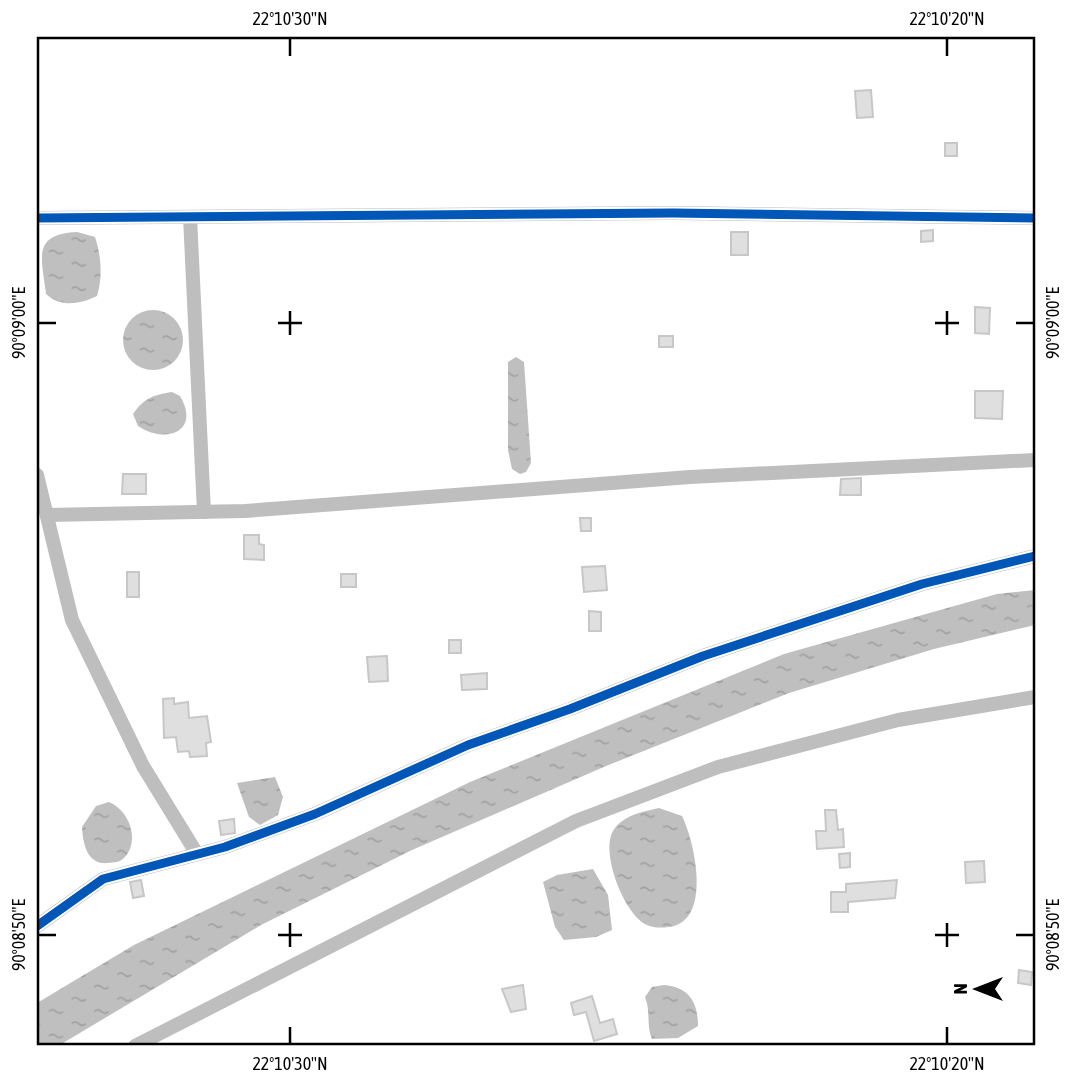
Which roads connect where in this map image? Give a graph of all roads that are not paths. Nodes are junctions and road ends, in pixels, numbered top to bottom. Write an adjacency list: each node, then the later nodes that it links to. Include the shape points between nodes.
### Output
1 (190, 217): 2 (street); 3 (street, via 673,213); 6 (street)
2 (37, 218)
3 (1035, 218)
4 (1035, 460): 6 (street, via 690,477)
5 (38, 482): 7 (street)
6 (204, 512): 7 (street)
7 (47, 515): 10 (street, via 72,620 143,766)
8 (1035, 556): 10 (street, via 922,584 703,656 468,745 315,814)
9 (1035, 697): 12 (street, via 898,720 718,767 576,821)
10 (197, 854): 11 (street, via 103,878)
11 (37, 926)
12 (135, 1046)

